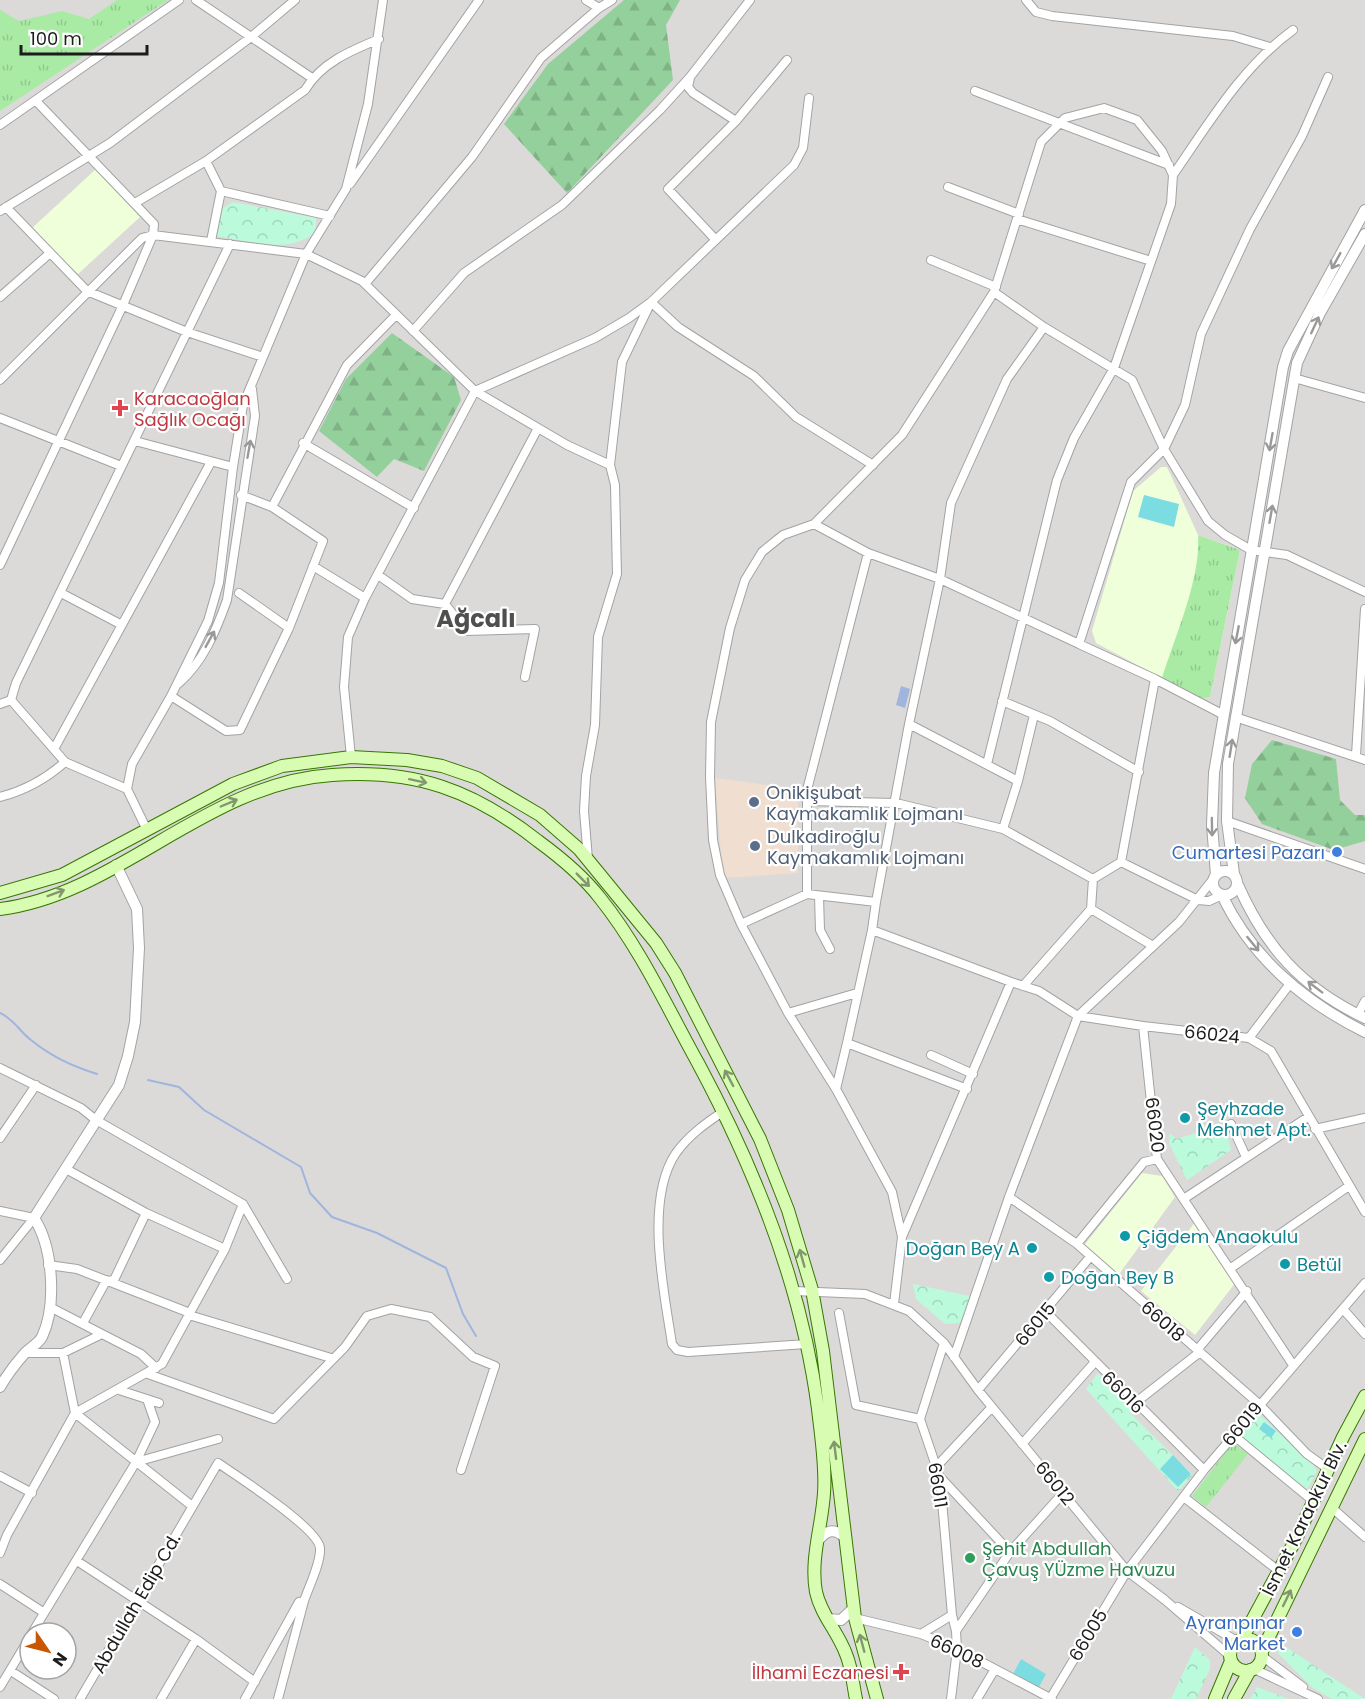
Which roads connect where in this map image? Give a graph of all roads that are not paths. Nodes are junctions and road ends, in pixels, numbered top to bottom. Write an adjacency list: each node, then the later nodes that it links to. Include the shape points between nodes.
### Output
1 (179, 0): 21 (street)
2 (196, 0): 12 (street)
3 (296, 0): 12 (street)
4 (383, 0): 13 (street)
5 (479, 0): 30 (street)
6 (586, 0): 10 (street)
7 (612, 0): 10 (street)
8 (750, 0): 16 (street)
9 (1026, 0): 14 (street, via 1036,12 1052,16 1233,36)
10 (599, 8): 46 (street, via 541,58 472,157)
11 (1293, 30): 14 (street)
12 (251, 38): 18 (street); 25 (street)
13 (379, 39): 18 (street, via 344,53); 30 (street, via 368,104)
14 (1270, 47): 28 (street, via 1221,105)
15 (787, 60): 22 (street)
16 (690, 77): 22 (street, via 688,87 693,93); 54 (street, via 562,205 464,273)
17 (1328, 77): 68 (street, via 1201,334 1185,405)
18 (312, 78): 26 (street, via 305,90)
19 (975, 91): 23 (street)
20 (809, 98): 39 (street, via 803,148 794,165)
21 (36, 101): 24 (street); 25 (street)
22 (736, 121): 39 (street, via 668,189)
23 (1057, 124): 27 (street); 27 (street, via 1065,118 1104,108 1137,120); 36 (street, via 1041,142)
24 (0, 125)
25 (88, 156): 32 (street); 33 (street)
26 (206, 161): 31 (street); 32 (street)
27 (1169, 165): 28 (street)
28 (1173, 175): 45 (street, via 1171,204)
29 (948, 187): 36 (street)
30 (346, 189): 35 (street)
31 (221, 191): 35 (street); 40 (street)
32 (135, 203): 38 (street, via 154,224)
33 (3, 209): 42 (street)
34 (1365, 210): 78 (street, one-way to 78, via 1288,351)
35 (330, 216): 43 (street)
36 (1018, 217): 45 (street); 47 (street)
37 (1365, 234): 58 (street, one-way to 37, via 1320,313)
38 (153, 235): 40 (street); 48 (street, via 129,249); 51 (street)
39 (715, 240): 50 (street)
40 (211, 241): 41 (street)
41 (230, 244): 43 (street); 55 (street)
42 (49, 254): 48 (street); 49 (street)
43 (306, 254): 46 (street); 56 (street)
44 (931, 260): 47 (street)
45 (1151, 261): 57 (street)
46 (365, 284): 52 (street)
47 (995, 289): 53 (street); 71 (street, via 902,435)
48 (87, 291): 51 (street); 59 (street)
49 (0, 297)
50 (651, 302): 61 (street, via 595,338); 70 (street, via 622,362); 71 (street, via 678,327 754,376 796,417)
51 (123, 306): 55 (street); 66 (street)
52 (396, 315): 54 (street); 67 (street, via 347,365)
53 (1044, 327): 57 (street); 84 (street, via 1007,379 951,503)
54 (413, 331): 61 (street)
55 (187, 332): 56 (street); 65 (street)
56 (263, 357): 60 (street)
57 (1114, 368): 68 (street, via 1132,380); 91 (street, via 1074,438 1057,480)
58 (1294, 378): 62 (street); 80 (street, one-way to 58)
59 (0, 380)
60 (252, 388): 73 (street, via 243,405); 74 (street, one-way to 60, via 255,416)
61 (475, 392): 64 (street); 76 (street)
62 (1365, 398)
63 (0, 418): 66 (street)
64 (538, 428): 70 (street); 89 (street)
65 (135, 441): 69 (street); 72 (street)
66 (59, 442): 72 (street); 81 (street)
67 (303, 443): 75 (street); 76 (street)
68 (1164, 449): 78 (street, via 1208,521); 94 (street, via 1131,482)
69 (211, 462): 73 (street); 92 (street)
70 (610, 465): 122 (street, via 615,485 617,574 598,637 595,725 584,811)
71 (873, 465): 77 (street)
72 (121, 466): 85 (street)
73 (233, 467): 98 (street, via 219,583 208,621)
74 (241, 495): 75 (street); 98 (street, one-way to 74, via 193,671 217,628 227,600)
75 (272, 507): 82 (street, via 323,541)
76 (414, 508): 83 (street)
77 (814, 524): 79 (street); 138 (street, via 783,535 762,552 746,580 730,628 711,722 713,840 720,875)
78 (1251, 550): 80 (street); 103 (street, one-way to 103)
79 (868, 553): 84 (street); 117 (street)
80 (1264, 554): 86 (street, via 1287,555); 105 (street)
81 (0, 565)
82 (313, 566): 88 (street); 93 (street)
83 (378, 575): 88 (street); 89 (street, via 412,599)
84 (940, 579): 91 (street); 106 (street)
85 (61, 592): 92 (street); 100 (street)
86 (1365, 592)
87 (239, 593): 93 (street)
88 (365, 598): 109 (street, via 348,637 344,687)
89 (445, 604): 96 (street, via 466,631 535,629)
90 (1365, 609): 95 (street)
91 (1021, 617): 94 (street); 101 (street)
92 (122, 625): 107 (street)
93 (289, 628): 99 (street, via 240,730 226,731)
94 (1079, 644): 97 (street)
95 (1364, 644): 108 (street)
96 (525, 677)
97 (1155, 679): 103 (street); 113 (street)
98 (176, 686): 99 (street)
99 (171, 696): 115 (street, via 132,764)
100 (11, 700): 102 (street); 107 (street)
101 (1002, 701): 104 (street); 112 (street)
102 (0, 704)
103 (1222, 714): 127 (street, one-way to 127, via 1214,773)
104 (1034, 715): 113 (street); 114 (street)
105 (1235, 717): 108 (street); 119 (street, one-way to 105, via 1228,764)
106 (909, 724): 112 (street); 118 (street)
107 (54, 749): 111 (street)
108 (1356, 755): 110 (street)
109 (351, 757): 121 (main road, via 265,772 233,784); 122 (main road, via 407,760 477,778 540,815)
110 (1365, 760)
111 (65, 762): 115 (street); 116 (street, via 54,773)
112 (987, 764): 114 (street)
113 (1139, 772): 123 (street)
114 (1018, 781): 120 (street)
115 (127, 789): 121 (street)
116 (0, 797)
117 (807, 801): 118 (street); 131 (street)
118 (896, 803): 120 (street); 135 (street)
119 (1227, 821): 125 (street); 126 (street)
120 (1003, 829): 128 (street)
121 (147, 830): 130 (main road, via 62,875)
122 (588, 859): 188 (main road, one-way to 122, via 788,1210 760,1139 675,973 656,943)
123 (1121, 862): 128 (street); 134 (street)
124 (116, 865): 136 (main road, one-way to 124, via 19,907 70,888); 160 (main road, one-way to 160, via 211,811 270,786 327,775 372,773 420,780 460,792 502,813 561,858 600,897 655,980); 163 (street, via 137,909 135,1022 119,1085)
125 (1365, 868)
126 (1234, 874): 127 (street, via 1223,871); 129 (street)
127 (1215, 876): 132 (street, via 1215,890); 134 (street)
128 (1093, 879): 137 (street)
129 (1238, 885): 132 (street, via 1230,894); 149 (street, one-way to 129, via 1329,998 1278,956 1253,920)
130 (0, 893)
131 (807, 894): 133 (street); 138 (street)
132 (1222, 895): 134 (street, via 1209,901); 143 (street, one-way to 143, via 1238,926)
133 (819, 896): 135 (street); 141 (street, via 820,930)
134 (1198, 900): 140 (street)
135 (876, 902): 139 (street)
136 (0, 909)
137 (1091, 909): 140 (street); 144 (street)
138 (741, 924): 147 (street)
139 (872, 930): 142 (street); 145 (street)
140 (1153, 946): 148 (street)
141 (830, 949)
142 (1011, 982): 144 (street); 156 (street)
143 (1289, 985): 151 (street); 152 (street)
144 (1023, 986): 148 (street, via 1039,991)
145 (857, 993): 147 (street); 153 (street)
146 (1365, 1001): 149 (street)
147 (788, 1013): 158 (street)
148 (1078, 1016): 150 (street, 66024); 171 (street)
149 (1362, 1016)
150 (1143, 1026): 152 (street, 66024); 168 (street, 66020)
151 (1365, 1032)
152 (1249, 1038): 161 (street, 66024, via 1271,1051)
153 (848, 1043): 158 (street); 159 (street)
154 (931, 1055): 156 (street)
155 (0, 1068): 157 (street)
156 (973, 1074): 159 (street)
157 (36, 1084): 163 (street); 166 (street)
158 (836, 1089): 178 (street, via 892,1192)
159 (967, 1089): 178 (street)
160 (724, 1111): 189 (main road, via 768,1209); 201 (street, via 692,1133 665,1174 658,1258 672,1344 688,1352)
161 (1308, 1117): 165 (street, 66024); 167 (street)
162 (1365, 1118): 165 (street)
163 (96, 1119): 169 (street); 173 (street)
164 (1231, 1124): 167 (street)
165 (1315, 1129): 170 (street, 66024)
166 (0, 1138)
167 (1246, 1157): 172 (street)
168 (1157, 1159): 172 (street, 66020); 179 (street, via 1144,1162)
169 (66, 1169): 176 (street); 177 (street)
170 (1349, 1186): 175 (street, 66024); 184 (street)
171 (1009, 1197): 179 (street, 66018); 205 (street)
172 (1185, 1198): 184 (street, 66020)
173 (243, 1204): 180 (street); 185 (street)
174 (0, 1211): 177 (street)
175 (1365, 1212)
176 (146, 1213): 180 (street); 186 (street, via 114,1280)
177 (34, 1218): 182 (street); 183 (street, via 41,1229)
178 (902, 1238): 191 (street)
179 (1077, 1244): 181 (street, 66018)
180 (225, 1249): 196 (street)
181 (1090, 1257): 194 (street, 66015); 202 (street, 66018)
182 (0, 1260)
183 (48, 1265): 186 (street, via 77,1269); 192 (street, via 52,1282)
184 (1231, 1268): 190 (street, 66020)
185 (287, 1280)
186 (106, 1281): 196 (street); 197 (street)
187 (1365, 1283): 193 (street, 66019)
188 (812, 1290): 189 (street, 66012); 191 (street, 66012, via 865,1294); 240 (main road, one-way to 188)
189 (794, 1291): 201 (main road)
190 (1247, 1292): 202 (street); 208 (street, 66020)
191 (894, 1304): 200 (street, 66012, via 909,1311)
192 (50, 1307): 197 (street); 203 (street, via 42,1338)
193 (1342, 1309): 199 (street); 208 (street, 66019)
194 (1046, 1312): 207 (street, 66016); 213 (street, 66015)
195 (838, 1313): 221 (street, via 856,1405)
196 (189, 1314): 206 (street); 209 (street, via 162,1364)
197 (83, 1323): 198 (street)
198 (102, 1334): 204 (street); 209 (street, via 141,1354)
199 (1365, 1334)
200 (944, 1343): 205 (street, 66012); 221 (street)
201 (807, 1344): 241 (main road, via 818,1409 824,1489)
202 (1198, 1351): 217 (street); 218 (street, 66018)
203 (26, 1353): 204 (street); 211 (street)
204 (63, 1353): 220 (street)
205 (954, 1357): 213 (street, 66012)
206 (331, 1358): 210 (street, via 274,1419); 229 (street, via 345,1347 367,1316 391,1309 430,1317 472,1357 495,1366)
207 (1094, 1363): 217 (street, 66016); 225 (street)
208 (1293, 1365): 218 (street, 66019)
209 (156, 1368): 210 (street)
210 (148, 1374): 212 (street)
211 (0, 1387)
212 (119, 1390): 215 (street); 220 (street)
213 (978, 1390): 219 (street, 66012)
214 (1365, 1396): 228 (main road, İsmet Karaokur Blv.)
215 (147, 1399): 216 (street); 226 (street, via 155,1422)
216 (159, 1402)
217 (1135, 1403): 230 (street, 66016)
218 (1259, 1404): 222 (street, 66019); 228 (street, 66018, via 1307,1454)
219 (992, 1407): 225 (street, 66012); 227 (street)
220 (75, 1413): 226 (street); 233 (street)
221 (920, 1419): 227 (street, 66011)
222 (1233, 1435): 230 (street, 66019); 236 (street)
223 (218, 1439): 226 (street)
224 (1365, 1439): 238 (main road, İsmet Karaokur Blv.)
225 (1022, 1444): 234 (street, 66012)
226 (136, 1462): 237 (street); 244 (street)
227 (937, 1466): 232 (street, 66011)
228 (1328, 1469): 236 (main road, İsmet Karaokur Blv.)
229 (461, 1470)
230 (1204, 1470): 235 (street, 66019)
231 (0, 1476): 233 (street)
232 (940, 1478): 243 (street); 253 (street, 66011)
233 (32, 1493): 242 (street)
234 (1063, 1493): 243 (street); 245 (street, 66012)
235 (1185, 1498): 245 (street, 66019); 246 (street)
236 (1313, 1501): 246 (main road, İsmet Karaokur Blv.)
237 (192, 1506): 249 (street, Abdullah Edip Cd., via 218,1463 318,1539 320,1550); 250 (street, Abdullah Edip Cd.)
238 (1331, 1507): 239 (street); 261 (main road, İsmet Karaokur Blv., one-way to 238)
239 (1365, 1537)
240 (846, 1538): 241 (street, via 831,1531); 252 (main road)
241 (817, 1542): 254 (main road, via 816,1590)
242 (0, 1552)
243 (1010, 1552): 256 (street)
244 (76, 1562): 250 (street); 251 (street)
245 (1127, 1571): 248 (street, 66012); 278 (street, 66005)
246 (1280, 1572): 259 (main road, İsmet Karaokur Blv.)
247 (0, 1584): 251 (street)
248 (1165, 1600): 259 (street, 66012); 263 (street, 66012)
249 (304, 1601): 267 (street, via 299,1602); 273 (street)
250 (138, 1603): 258 (street); 270 (street, Abdullah Edip Cd.)
251 (43, 1612): 255 (street)
252 (855, 1613): 254 (street, via 841,1620); 257 (street, 66008); 275 (main road, one-way to 252)
253 (952, 1615): 256 (street, 66011); 257 (street)
254 (827, 1619): 274 (main road, via 847,1655)
255 (38, 1621)
256 (956, 1631): 260 (street, 66011)
257 (921, 1634): 260 (street, 66008)
258 (196, 1639): 267 (street); 271 (street)
259 (1240, 1640): 261 (main road, via 1252,1640); 263 (main road)
260 (957, 1649): 264 (street, 66008); 276 (street, 66011)
261 (1262, 1653): 265 (main road); 281 (street)
262 (18, 1658): 266 (street)
263 (1231, 1658): 265 (main road, via 1239,1669); 279 (main road)
264 (995, 1669): 277 (street); 278 (street, 66008)
265 (1252, 1670): 280 (main road); 281 (street)
266 (11, 1671): 268 (street); 269 (street)
267 (255, 1682): 272 (street)
268 (0, 1687)
269 (54, 1699)
270 (80, 1699)
271 (161, 1699)
272 (244, 1699)
273 (278, 1699)
274 (856, 1699)
275 (877, 1699)
276 (951, 1699)
277 (977, 1699)
278 (1051, 1699)
279 (1215, 1699)
280 (1234, 1699)
281 (1318, 1699)

